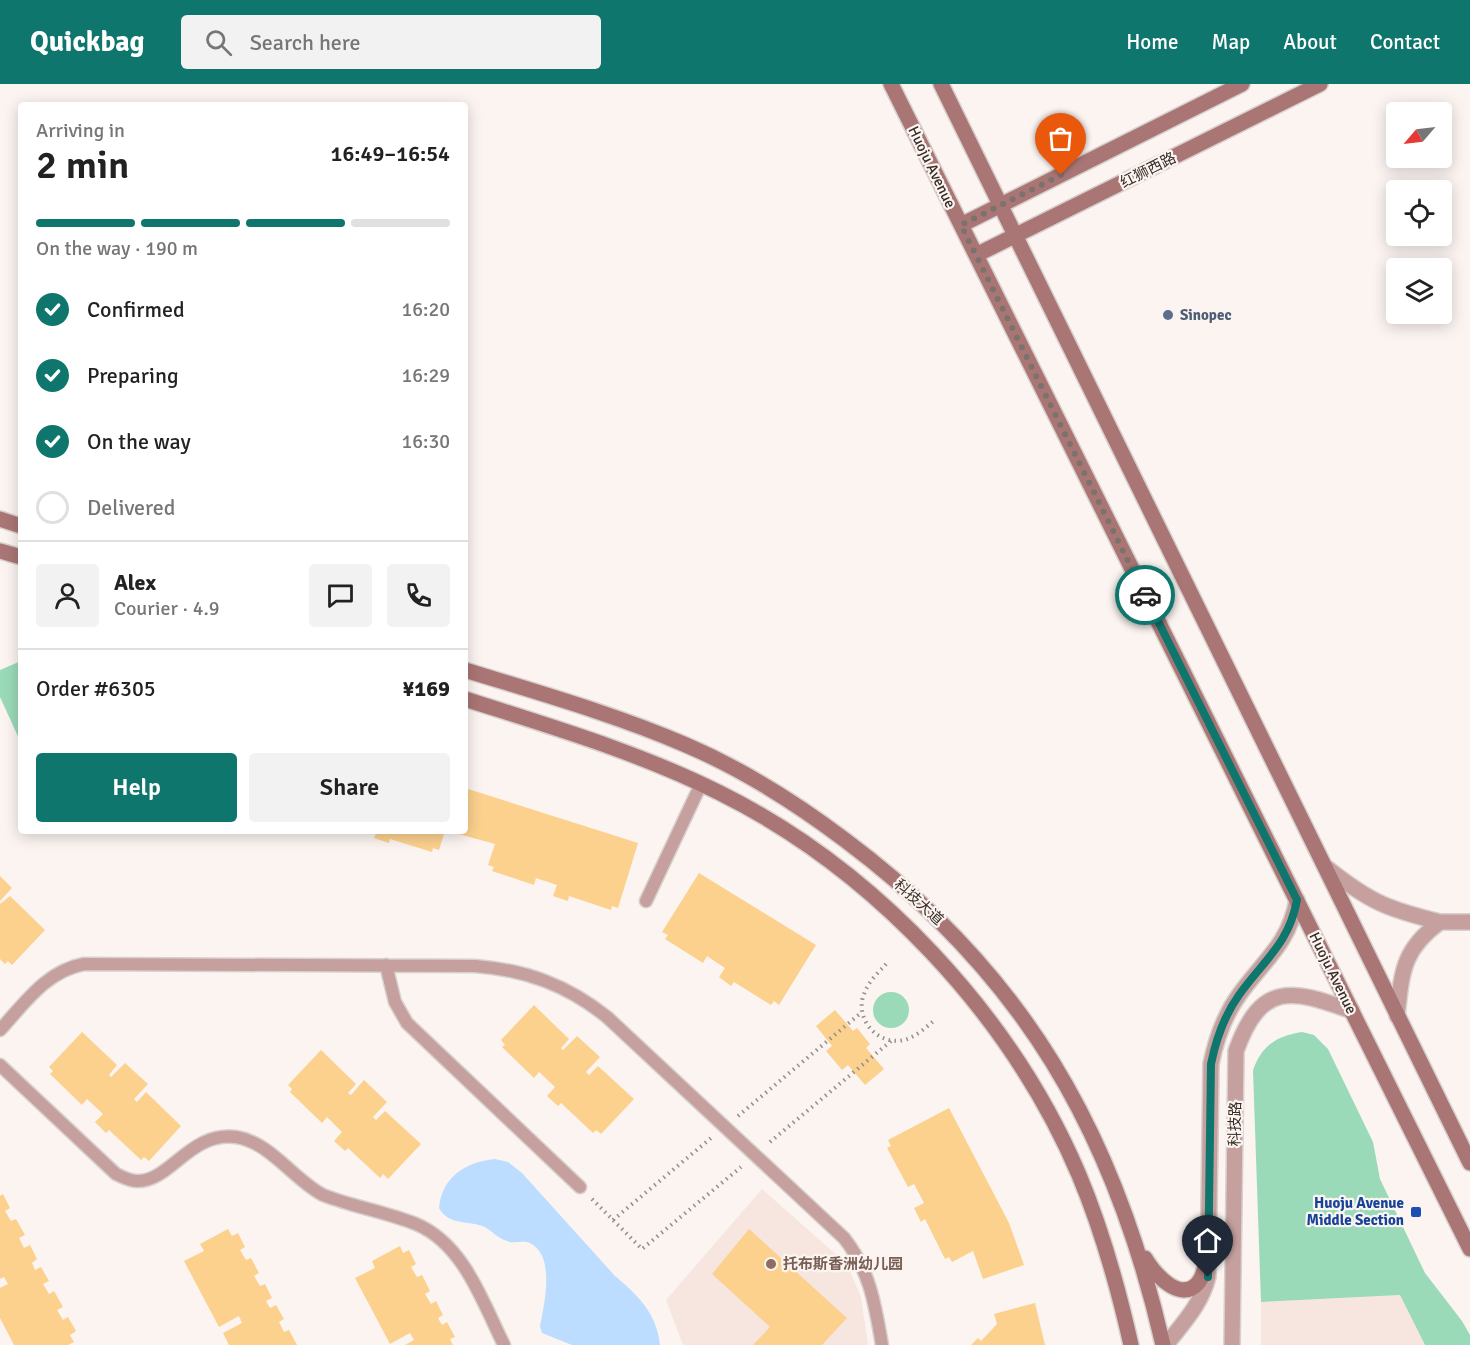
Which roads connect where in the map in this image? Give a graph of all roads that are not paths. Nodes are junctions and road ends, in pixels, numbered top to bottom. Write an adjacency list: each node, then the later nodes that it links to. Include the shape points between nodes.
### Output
1 (891, 84): 6 (main road, Huoju Avenue)
2 (941, 84): 5 (main road)
3 (1242, 84): 5 (main road)
4 (1320, 84): 7 (main road, 红狮西路)
5 (1000, 206): 6 (main road); 7 (main road)
6 (961, 225): 8 (main road, Huoju Avenue)
7 (1015, 236): 8 (main road, 红狮西路); 16 (main road)
8 (976, 255): 17 (main road, Huoju Avenue)
9 (0, 519): 10 (main road)
10 (18, 525)
11 (0, 550): 12 (main road)
12 (18, 556)
13 (468, 671): 28 (main road, 科技大道, via 632,723 687,745 786,799 879,866 967,946 1045,1048 1106,1164)
14 (468, 700): 15 (main road, 科技大道, via 623,750)
15 (701, 784): 18 (lane); 33 (main road, 科技大道, via 771,822 856,881 901,920 982,1014 1050,1116 1078,1174 1114,1276)
16 (1327, 868): 19 (street, via 1363,896 1392,910); 23 (main road)
17 (1297, 900): 22 (main road, Huoju Avenue); 30 (street, 科技路, via 1287,935 1240,994 1216,1039 1211,1064)
18 (646, 901)
19 (1440, 922): 20 (street); 23 (street, via 1422,936 1409,954)
20 (1470, 922)
21 (386, 965): 24 (lane, via 84,964 50,978); 27 (lane, via 395,1002 407,1023); 32 (lane, via 501,968 548,981 588,1002 844,1238 857,1255 873,1291)
22 (1352, 1011): 29 (main road, Huoju Avenue); 35 (street, 科技路, via 1294,993 1275,998 1257,1010 1245,1025 1236,1051)
23 (1397, 1016): 26 (main road)
24 (0, 1030)
25 (0, 1065): 31 (lane, via 124,1178 147,1180 198,1144 236,1137 260,1146 324,1196 417,1224 458,1258)
26 (1470, 1163)
27 (580, 1187)
28 (1134, 1238): 30 (main road, via 1152,1270 1176,1288 1196,1285); 34 (main road, 科技大道)
29 (1470, 1249)
30 (1209, 1251): 34 (street, 科技路, via 1204,1294)
31 (504, 1345)
32 (882, 1345)
33 (1131, 1345)
34 (1165, 1345)
35 (1232, 1345)

